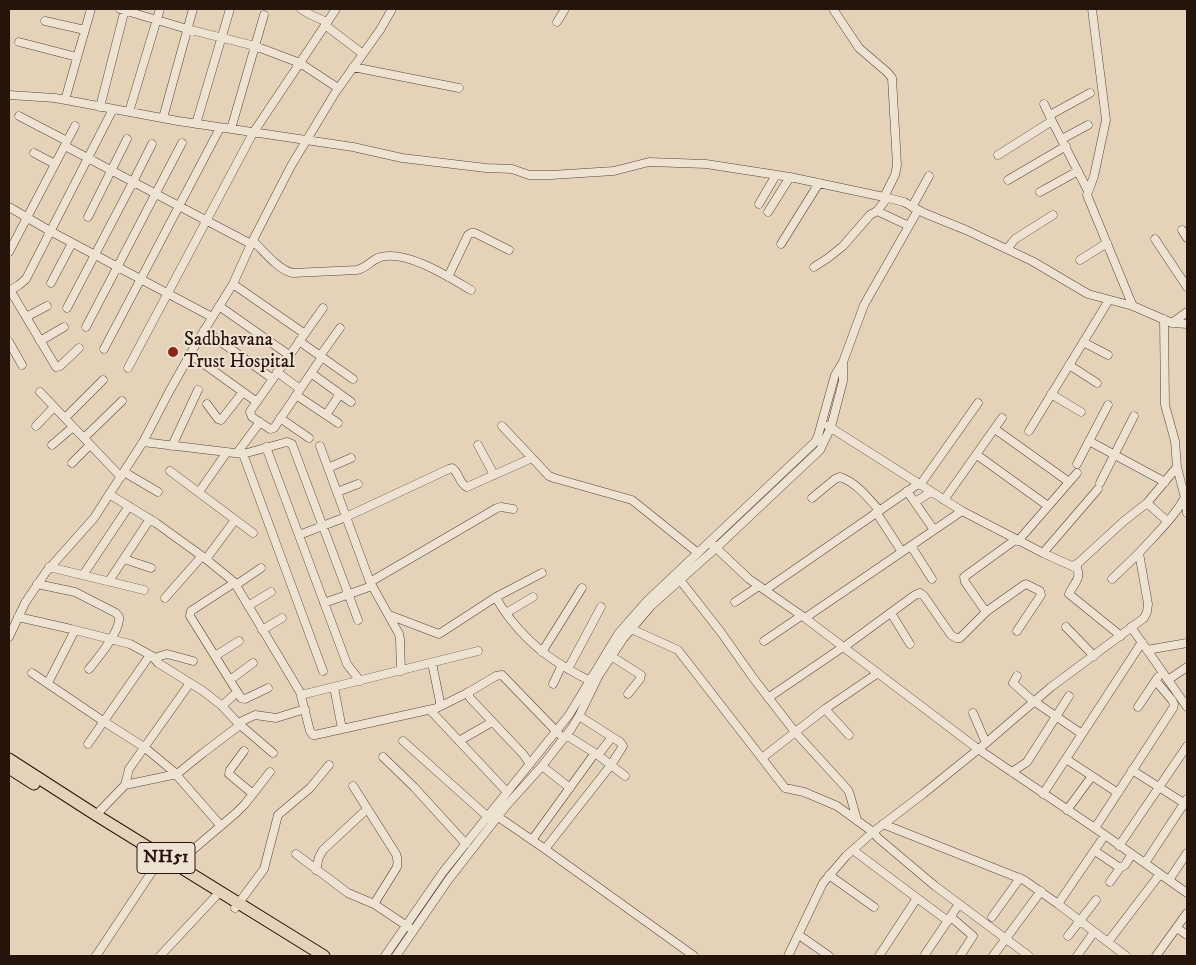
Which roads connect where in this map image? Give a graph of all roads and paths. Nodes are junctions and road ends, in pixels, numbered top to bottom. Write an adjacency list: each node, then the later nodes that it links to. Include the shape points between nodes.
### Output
1 (90, 9): 18 (street)
2 (123, 9): 13 (street); 32 (street)
3 (160, 9): 13 (street)
4 (193, 9): 17 (street)
5 (230, 9): 19 (street)
6 (301, 9): 16 (street)
7 (336, 9): 16 (street)
8 (392, 9): 22 (street)
9 (565, 9): 15 (street)
10 (833, 9): 65 (street, via 859,48 892,78 897,165)
11 (1092, 9): 62 (street, via 1106,120)
12 (264, 15): 21 (street)
13 (156, 20): 17 (street); 34 (street)
14 (45, 21): 18 (street)
15 (557, 22)
16 (326, 24): 22 (street); 24 (street)
17 (187, 29): 19 (street); 36 (street)
18 (85, 30): 23 (street)
19 (221, 38): 21 (street); 38 (street)
20 (19, 42): 23 (street)
21 (255, 46): 24 (street); 42 (street)
22 (363, 54): 25 (street)
23 (77, 57): 30 (street)
24 (300, 63): 26 (street); 43 (street)
25 (353, 67): 26 (street); 27 (street)
26 (338, 88): 45 (street)
27 (459, 88)
28 (1090, 93): 37 (street)
29 (9, 95): 30 (street)
30 (65, 100): 32 (street)
31 (1044, 104): 37 (street)
32 (100, 106): 33 (street)
33 (113, 109): 34 (street); 52 (street)
34 (129, 112): 36 (street)
35 (19, 116): 48 (street)
36 (162, 118): 38 (street)
37 (1051, 118): 46 (street); 51 (street)
38 (196, 124): 41 (street)
39 (1088, 125): 46 (street)
40 (75, 126): 48 (street)
41 (220, 128): 42 (street); 67 (street)
42 (231, 130): 43 (street)
43 (253, 133): 45 (street); 75 (street)
44 (127, 139): 54 (street)
45 (306, 141): 56 (street, via 402,158 512,168 529,174 614,171 649,162 706,164); 81 (street)
46 (1064, 142): 55 (street); 59 (street)
47 (182, 143): 64 (street)
48 (66, 144): 52 (street); 53 (street)
49 (152, 144): 60 (street)
50 (34, 153): 53 (street)
51 (998, 155)
52 (87, 158): 54 (street); 78 (street)
53 (55, 164): 73 (street)
54 (110, 170): 60 (street); 74 (street)
55 (1078, 171): 62 (street); 63 (street)
56 (776, 174): 58 (street); 66 (street)
57 (929, 176): 69 (street)
58 (790, 177): 61 (street); 71 (street)
59 (1008, 180)
60 (133, 182): 64 (street); 88 (street)
61 (819, 183): 65 (street); 84 (street)
62 (1088, 191): 83 (street)
63 (1040, 192)
64 (155, 194): 67 (street); 90 (street)
65 (885, 197): 69 (street); 70 (street)
66 (759, 204)
67 (178, 206): 75 (street); 93 (street)
68 (9, 207): 73 (street)
69 (915, 208): 76 (street); 86 (street)
70 (877, 211): 76 (street); 91 (street, via 843,246)
71 (768, 212)
72 (1053, 215): 86 (street, via 1015,239)
73 (27, 217): 78 (street); 87 (street)
74 (88, 217)
75 (206, 220): 81 (street); 99 (street)
76 (908, 226): 127 (street, via 864,305)
77 (1182, 230): 79 (street)
78 (50, 231): 82 (street); 97 (street, via 26,279)
79 (1187, 238)
80 (1155, 239): 96 (street)
81 (252, 242): 92 (street, via 280,268 293,273 357,270 380,257 398,256); 95 (street)
82 (72, 243): 88 (street); 94 (street)
83 (1107, 243): 89 (street); 103 (street)
84 (781, 244)
85 (509, 250): 92 (street, via 471,233)
86 (1007, 250): 100 (street, via 1088,294)
87 (9, 252)
88 (95, 254): 90 (street); 104 (street)
89 (1080, 260)
90 (118, 266): 93 (street); 113 (street)
91 (814, 266)
92 (448, 276): 98 (street)
93 (140, 279): 99 (street); 122 (street)
94 (51, 283)
95 (233, 284): 102 (street); 116 (street)
96 (1187, 287)
97 (10, 290): 107 (street)
98 (471, 290)
99 (168, 293): 108 (street); 130 (street)
100 (1109, 300): 103 (street); 120 (street)
101 (47, 306): 107 (street)
102 (219, 306): 108 (street); 124 (street)
103 (1133, 306): 109 (street)
104 (67, 308)
105 (323, 308): 116 (street)
106 (1187, 312): 110 (street)
107 (26, 317): 117 (street)
108 (212, 317): 115 (street)
109 (1164, 319): 110 (street); 182 (street, via 1164,401 1175,441)
110 (1172, 323): 111 (street)
111 (1187, 324)
112 (64, 327): 117 (street)
113 (86, 327)
114 (340, 328): 126 (street)
115 (204, 330): 123 (street); 132 (street)
116 (305, 334): 118 (street)
117 (40, 341): 121 (street, via 58,367)
118 (299, 341): 124 (street); 126 (street)
119 (9, 342): 129 (street)
120 (1083, 342): 125 (street); 128 (street)
121 (79, 348)
122 (104, 349)
123 (190, 354): 138 (street); 167 (street)
124 (289, 355): 132 (street)
125 (1108, 355)
126 (321, 357): 131 (street); 133 (street)
127 (843, 362): 157 (street, via 835,375); 161 (street, via 843,381)
128 (1069, 365): 135 (street); 141 (street)
129 (22, 366)
130 (128, 368)
131 (311, 373): 139 (street); 140 (street)
132 (275, 376): 139 (street); 143 (street)
133 (353, 379)
134 (103, 380): 152 (street)
135 (1097, 383)
136 (198, 390): 171 (street)
137 (40, 392): 148 (street)
138 (243, 392): 143 (street); 146 (street, via 221,420)
139 (298, 392): 150 (street); 153 (street)
140 (340, 394): 144 (street); 150 (street)
141 (1051, 394): 149 (street); 163 (street)
142 (122, 401): 164 (street)
143 (256, 402): 155 (street, via 250,412)
144 (351, 402)
145 (978, 403): 191 (street)
146 (207, 404)
147 (1108, 405): 166 (street)
148 (54, 407): 152 (street); 158 (street)
149 (1081, 412)
150 (326, 415): 156 (street)
151 (1134, 416): 176 (street)
152 (65, 418): 160 (street)
153 (280, 418): 155 (street, via 272,429); 165 (street)
154 (1002, 418): 162 (street)
155 (260, 422): 175 (street)
156 (338, 423)
157 (822, 424): 161 (street); 219 (street, via 813,445)
158 (36, 426)
159 (502, 426): 179 (street)
160 (73, 427): 164 (street); 168 (street)
161 (831, 428): 191 (street); 221 (street, via 814,456)
162 (995, 429): 177 (street); 188 (street)
163 (1028, 431)
164 (84, 438): 169 (street)
165 (309, 438)
166 (1089, 441): 176 (street); 181 (street)
167 (143, 442): 171 (street); 186 (street)
168 (52, 445)
169 (90, 445): 180 (street); 186 (street)
170 (478, 445): 187 (street)
171 (172, 446): 174 (street)
172 (320, 446): 183 (street)
173 (266, 447): 175 (street); 214 (street, via 287,442 292,444); 217 (street)
174 (227, 452): 175 (street); 194 (street)
175 (240, 454): 289 (street)
176 (1114, 454): 189 (street); 224 (street, via 1099,486)
177 (977, 455): 200 (street); 204 (street)
178 (351, 458): 183 (street)
179 (532, 458): 187 (street); 223 (street, via 554,478 632,500)
180 (72, 463)
181 (1077, 464)
182 (1177, 467): 189 (street); 198 (street)
183 (328, 468): 195 (street)
184 (170, 471): 194 (street)
185 (1077, 473): 188 (street)
186 (122, 474): 193 (street); 197 (street)
187 (494, 475): 210 (street, via 467,487 449,468)
188 (1069, 482): 204 (street)
189 (1164, 482): 202 (street)
190 (358, 484): 195 (street)
191 (919, 484): 192 (street); 196 (street)
192 (907, 491): 201 (street); 207 (street)
193 (158, 492)
194 (198, 492): 212 (street)
195 (337, 492): 210 (street)
196 (931, 492): 200 (street); 201 (street)
197 (109, 494): 203 (street); 229 (street, via 94,518)
198 (1186, 495): 206 (street); 213 (street)
199 (812, 498): 207 (street, via 840,476 860,489)
200 (944, 500): 208 (street)
201 (915, 502): 215 (street)
202 (1146, 503): 213 (street); 228 (street)
203 (129, 506): 211 (street); 233 (street)
204 (1048, 506): 218 (street)
205 (513, 509): 240 (street, via 497,508)
206 (1187, 509): 209 (street)
207 (877, 511): 222 (street); 242 (street)
208 (962, 511): 215 (street); 218 (street)
209 (1187, 513)
210 (346, 517): 214 (street); 240 (street)
211 (150, 519): 226 (street); 227 (street)
212 (235, 520): 216 (street); 226 (street)
213 (1167, 521): 225 (street)
214 (323, 526): 217 (street); 245 (street)
215 (934, 530): 220 (street)
216 (253, 533)
217 (299, 535): 250 (street)
218 (1016, 540): 224 (street); 253 (street, via 964,577)
219 (710, 542): 221 (street); 223 (street)
220 (910, 546): 222 (street); 234 (street)
221 (716, 548): 236 (street); 242 (street)
222 (902, 552): 257 (street)
223 (698, 553): 261 (street, via 644,604)
224 (1043, 553): 228 (street, via 1074,567)
225 (1139, 553): 235 (street); 263 (street, via 1148,604 1144,618)
226 (204, 558): 239 (street); 247 (street)
227 (124, 559): 230 (street); 237 (street)
228 (1076, 564): 267 (street, via 1080,573 1069,594)
229 (49, 567): 233 (street); 238 (street)
230 (151, 568)
231 (261, 568): 239 (street)
232 (542, 573): 248 (street)
233 (83, 575): 237 (street)
234 (932, 579)
235 (1112, 579)
236 (680, 580): 261 (street); 310 (street)
237 (109, 581): 243 (street)
238 (37, 584): 258 (street); 269 (street, via 75,592 116,613 120,618)
239 (235, 584): 251 (street); 280 (street, via 190,612)
240 (371, 584): 245 (street); 256 (street)
241 (582, 588): 278 (street)
242 (762, 588): 249 (street); 257 (street)
243 (144, 590)
244 (271, 592): 251 (street)
245 (348, 595): 250 (street); 260 (street)
246 (533, 597): 254 (street)
247 (165, 598)
248 (496, 598): 254 (street); 256 (street, via 439,634)
249 (735, 602)
250 (324, 603): 298 (street, via 347,664)
251 (248, 606): 265 (street)
252 (601, 607): 286 (street)
253 (986, 612): 255 (street, via 958,639 951,636 922,594 915,595); 266 (street, via 1025,584 1040,592)
254 (506, 613): 278 (street)
255 (891, 613): 274 (street); 275 (street)
256 (388, 615): 290 (street, via 400,636)
257 (803, 617): 271 (street); 275 (street)
258 (18, 618): 264 (street); 268 (street)
259 (282, 618): 265 (street)
260 (358, 620)
261 (629, 627): 281 (street); 295 (street, via 618,634); 343 (street, via 678,650)
262 (1066, 627): 282 (street)
263 (1131, 627): 267 (street); 272 (street)
264 (75, 630): 269 (street); 300 (street)
265 (262, 630): 308 (street)
266 (1017, 631)
267 (1121, 636): 282 (street)
268 (9, 637)
269 (111, 639): 279 (street, via 130,644); 288 (street)
270 (240, 640): 280 (street)
271 (764, 642)
272 (1142, 642): 276 (street); 328 (street)
273 (1187, 643): 276 (street)
274 (910, 644)
275 (843, 647): 293 (street); 310 (street)
276 (1148, 650): 291 (street)
277 (478, 651): 284 (street)
278 (542, 652): 286 (street)
279 (152, 656): 283 (street, via 167,654); 301 (street); 322 (street)
280 (215, 656): 296 (street)
281 (611, 656): 295 (street); 307 (street, via 641,675)
282 (1094, 656): 311 (street)
283 (193, 661)
284 (432, 663): 290 (street); 313 (street)
285 (253, 664): 296 (street)
286 (565, 667): 295 (street); 302 (street)
287 (1187, 667): 297 (street)
288 (89, 670)
289 (323, 671)
290 (401, 671): 298 (street)
291 (1162, 671): 297 (street); 299 (street)
292 (32, 673): 300 (street)
293 (878, 673): 317 (street); 338 (street)
294 (1017, 676): 311 (street, via 1013,683)
295 (593, 679): 320 (street); 326 (street)
296 (230, 680): 305 (street)
297 (1168, 680): 315 (street)
298 (360, 681): 303 (street)
299 (1156, 681): 314 (street); 351 (street, via 1172,700 1173,708)
300 (48, 683): 322 (street)
301 (190, 683): 312 (street); 337 (street)
302 (553, 684)
303 (334, 687): 308 (street); 325 (street)
304 (268, 688): 305 (street, via 245,699)
305 (238, 692): 312 (street)
306 (468, 692): 313 (street); 323 (street); 326 (street, via 502,675)
307 (628, 694)
308 (301, 695): 316 (street)
309 (1069, 696): 321 (street)
310 (768, 698): 327 (street)
311 (1034, 702): 321 (street); 334 (street)
312 (222, 706): 324 (street)
313 (439, 706): 318 (street)
314 (1138, 707)
315 (1187, 707)
316 (305, 709): 324 (street, via 276,718 254,715); 325 (street, via 313,735)
317 (825, 709): 327 (street); 329 (street)
318 (430, 710): 325 (street); 333 (street)
319 (973, 713): 334 (street)
320 (579, 716): 330 (street); 331 (street)
321 (1056, 716): 328 (street); 353 (street, via 1027,762)
322 (105, 722): 335 (street); 337 (street)
323 (492, 722): 333 (street); 346 (street)
324 (239, 724): 340 (street); 354 (street)
325 (342, 729)
326 (556, 732): 331 (street); 346 (street)
327 (795, 732): 343 (street); 370 (street, via 848,790)
328 (1082, 734): 345 (street)
329 (849, 735)
330 (612, 736): 341 (street); 349 (street, via 623,746)
331 (565, 737): 341 (street); 348 (street)
332 (403, 741): 369 (street)
333 (459, 741): 361 (street)
334 (986, 743): 338 (street)
335 (88, 744)
336 (1187, 746): 359 (street)
337 (144, 747): 354 (street); 357 (street, via 129,768)
338 (978, 750): 353 (street); 371 (street)
339 (244, 751): 363 (street, via 229,774)
340 (273, 753)
341 (597, 754): 349 (street); 360 (street)
342 (382, 757): 377 (street)
343 (762, 758): 370 (street, via 785,788 837,806)
344 (9, 759): 368 (highway, NH51)
345 (1066, 759): 356 (street); 364 (street)
346 (530, 764): 361 (street)
347 (329, 766): 403 (street, via 310,788 278,815 264,868)
348 (542, 766): 360 (street); 369 (street, via 506,806)
349 (611, 766): 355 (street); 379 (street)
350 (9, 768): 385 (highway, NH51)
351 (1132, 770): 359 (street); 362 (street)
352 (270, 772): 363 (street)
353 (1012, 772): 364 (street)
354 (177, 774): 357 (street); 372 (street)
355 (624, 776)
356 (1092, 776): 362 (street); 367 (street)
357 (125, 785): 368 (street)
358 (353, 786): 366 (street)
359 (1158, 787): 365 (street); 378 (street)
360 (570, 788): 376 (street)
361 (507, 792): 369 (street)
362 (1118, 793): 373 (street)
363 (253, 794): 372 (street)
364 (1044, 794): 367 (street)
365 (1186, 803): 386 (street)
366 (368, 809): 389 (street, via 323,850); 400 (street, via 396,854 398,863)
367 (1067, 810): 373 (street)
368 (96, 815): 385 (highway, NH51)
369 (493, 815): 376 (street); 377 (street); 411 (street)
370 (857, 820): 374 (street)
371 (883, 824): 374 (street); 392 (street)
372 (221, 826): 387 (street)
373 (1095, 828): 375 (street)
374 (873, 832): 380 (street); 401 (street)
375 (1105, 835): 378 (street); 381 (street)
376 (532, 840): 379 (street)
377 (466, 844): 409 (street)
378 (1119, 846): 384 (street)
379 (545, 849): 424 (street)
380 (853, 850): 391 (street); 398 (street)
381 (1095, 850): 388 (street); 402 (street)
382 (1187, 853): 393 (street)
383 (296, 854): 389 (street)
384 (1132, 854): 386 (street); 388 (street)
385 (161, 858): 387 (highway, NH51); 397 (highway, NH51); 418 (street)
386 (1145, 863): 390 (street)
387 (176, 864): 403 (highway, NH51)
388 (1120, 868): 394 (street)
389 (316, 870): 400 (street, via 348,893)
390 (1160, 874): 393 (street); 417 (street)
391 (830, 875): 404 (street); 413 (street, via 823,883)
392 (1020, 878): 395 (street); 406 (street)
393 (1170, 880): 396 (street)
394 (1110, 882)
395 (1040, 891): 402 (street); 416 (street)
396 (1187, 893)
397 (216, 896): 403 (highway, NH51); 419 (street)
398 (917, 898): 407 (street); 427 (street)
399 (1096, 900): 408 (street)
400 (374, 904): 409 (street)
401 (959, 904): 407 (street); 416 (street)
402 (1058, 904): 408 (street)
403 (237, 905): 420 (highway, NH51); 421 (highway, NH51)
404 (874, 907)
405 (1187, 913): 410 (street)
406 (992, 917)
407 (950, 919): 428 (street); 429 (street, via 973,936)
408 (1081, 921): 412 (street); 415 (street)
409 (406, 925): 411 (street); 422 (street)
410 (1177, 928): 414 (street); 434 (street)
411 (414, 930): 423 (street)
412 (1094, 932): 417 (street); 432 (street)
413 (799, 935): 425 (street); 426 (street)
414 (1187, 935)
415 (1068, 936)
416 (1006, 939): 430 (street); 431 (street)
417 (1108, 942): 433 (street)
418 (96, 956)
419 (160, 956)
420 (312, 956)
421 (324, 956)
422 (385, 956)
423 (396, 956)
424 (694, 956)
425 (788, 956)
426 (829, 956)
427 (878, 956)
428 (925, 956)
429 (960, 956)
430 (993, 956)
431 (1029, 956)
432 (1077, 956)
433 (1126, 956)
434 (1156, 956)

